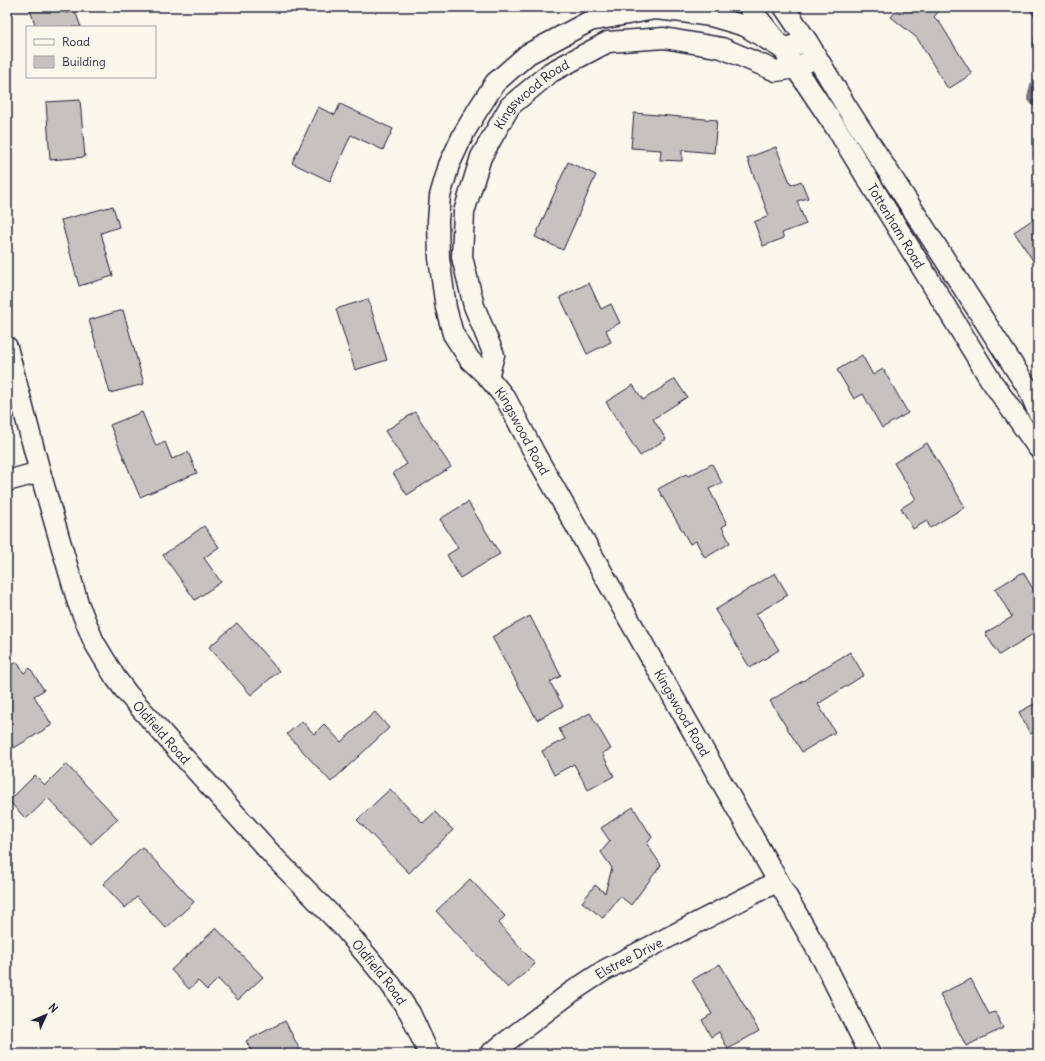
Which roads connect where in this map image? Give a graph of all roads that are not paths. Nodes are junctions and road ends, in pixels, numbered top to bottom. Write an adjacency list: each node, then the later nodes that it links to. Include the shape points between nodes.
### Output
1 (749, 7): 3 (street, Tottenham Road)
2 (784, 7): 4 (street, Tottenham Road)
3 (783, 49): 4 (street); 5 (street, Tottenham Road); 7 (street, Kingswood Road, via 745,26 711,16 655,9 590,20 528,54 495,83 464,133 449,165 440,196 438,222 439,258 446,308 453,334 470,360)
4 (812, 49): 5 (street, Kingswood Road); 8 (street, Tottenham Road, via 1028,390)
5 (796, 68): 7 (street, Kingswood Road, via 776,71 722,48 664,38 608,42 551,72 510,106 481,157 464,212 462,257 474,306 494,355); 9 (street, Tottenham Road, via 840,134 990,379)
6 (7, 347): 10 (street, Oldfield Road)
7 (488, 377): 12 (street, Kingswood Road, via 506,399)
8 (1038, 412)
9 (1038, 448)
10 (40, 472): 11 (street); 13 (street, Oldfield Road, via 78,603 94,642 115,677 255,836 344,928 399,996)
11 (7, 481)
12 (778, 881): 14 (street, Elstree Drive, via 605,970); 15 (street, Kingswood Road, via 823,960)
13 (429, 1054)
14 (490, 1054)
15 (870, 1054)

